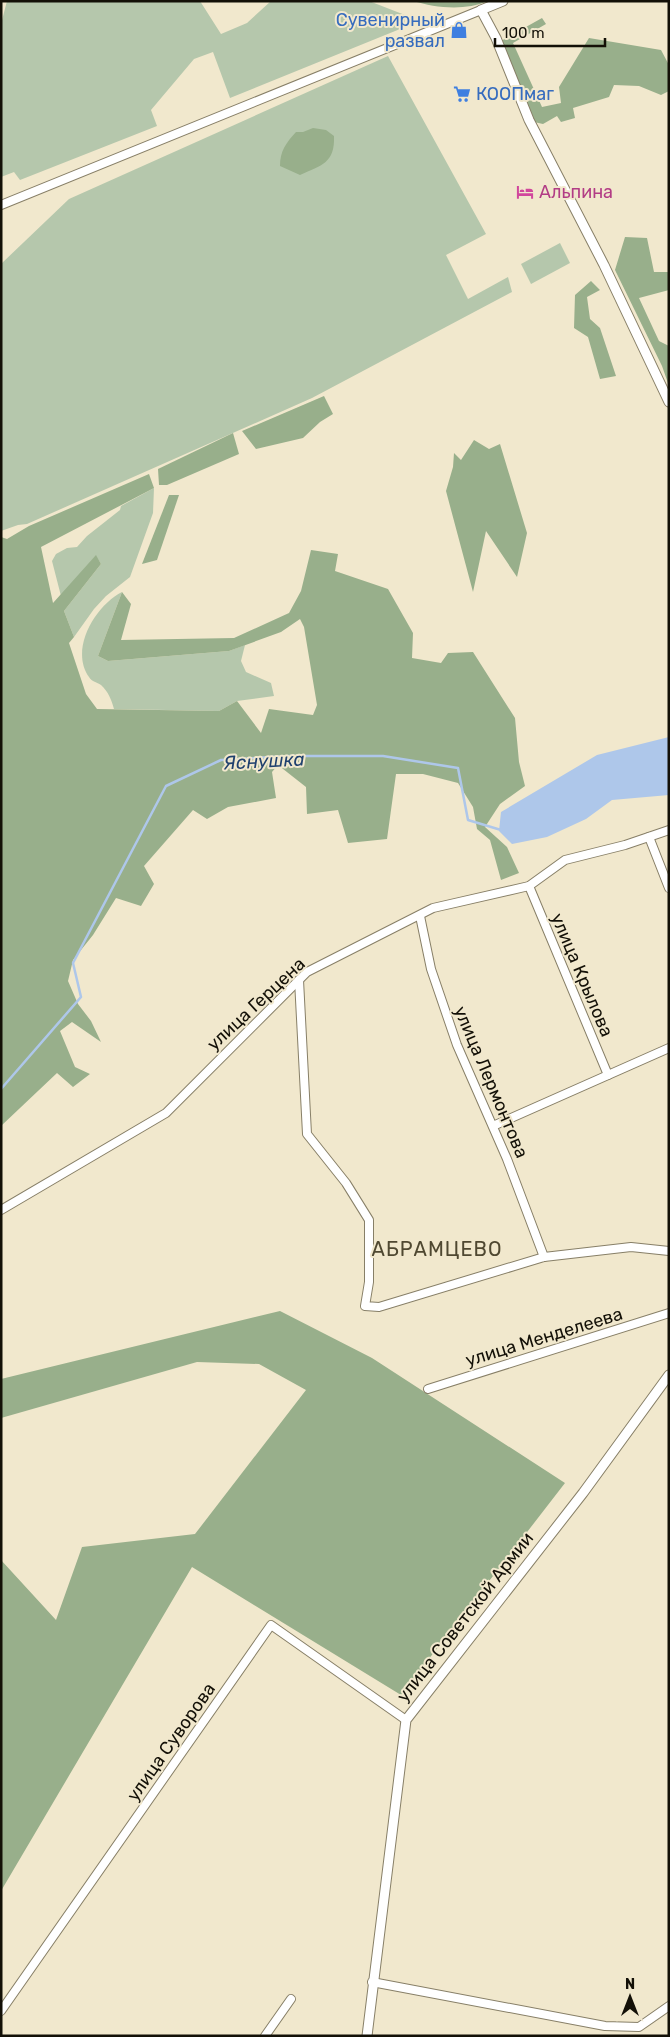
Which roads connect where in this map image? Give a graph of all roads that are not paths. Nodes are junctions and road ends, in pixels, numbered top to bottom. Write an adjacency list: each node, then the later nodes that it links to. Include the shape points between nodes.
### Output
1 (503, 1): 2 (street)
2 (481, 10): 3 (street); 4 (street, via 496,38 529,120 604,265)
3 (1, 205)
4 (669, 402)
5 (669, 830): 6 (street, улица Герцена)
6 (648, 838): 7 (street, улица Герцена, via 565,860); 8 (street)
7 (529, 886): 9 (street, улица Герцена, via 433,908); 12 (street, улица Крылова)
8 (669, 888)
9 (420, 916): 10 (street, улица Герцена, via 307,972); 13 (street, улица Лермонтова, via 430,969 456,1045)
10 (299, 980): 14 (street, улица Герцена, via 166,1113); 16 (street, via 307,1134 346,1183 369,1220 369,1282 365,1306 379,1307)
11 (669, 1048): 12 (street)
12 (608, 1075): 13 (street)
13 (493, 1126): 16 (street, улица Лермонтова)
14 (1, 1210)
15 (669, 1251): 16 (street, via 631,1247)
16 (544, 1256)
17 (669, 1314): 19 (street, улица Менделеева)
18 (669, 1375): 20 (street, улица Советской Армии, via 583,1493)
19 (428, 1389)
20 (406, 1720): 21 (street, улица Советской Армии); 24 (street, улица Суворова, via 271,1625)
21 (372, 1982): 23 (street, via 605,2026 639,2027); 26 (street, улица Советской Армии)
22 (291, 1999): 25 (street)
23 (669, 2006)
24 (1, 2011)
25 (265, 2036)
26 (367, 2036)

